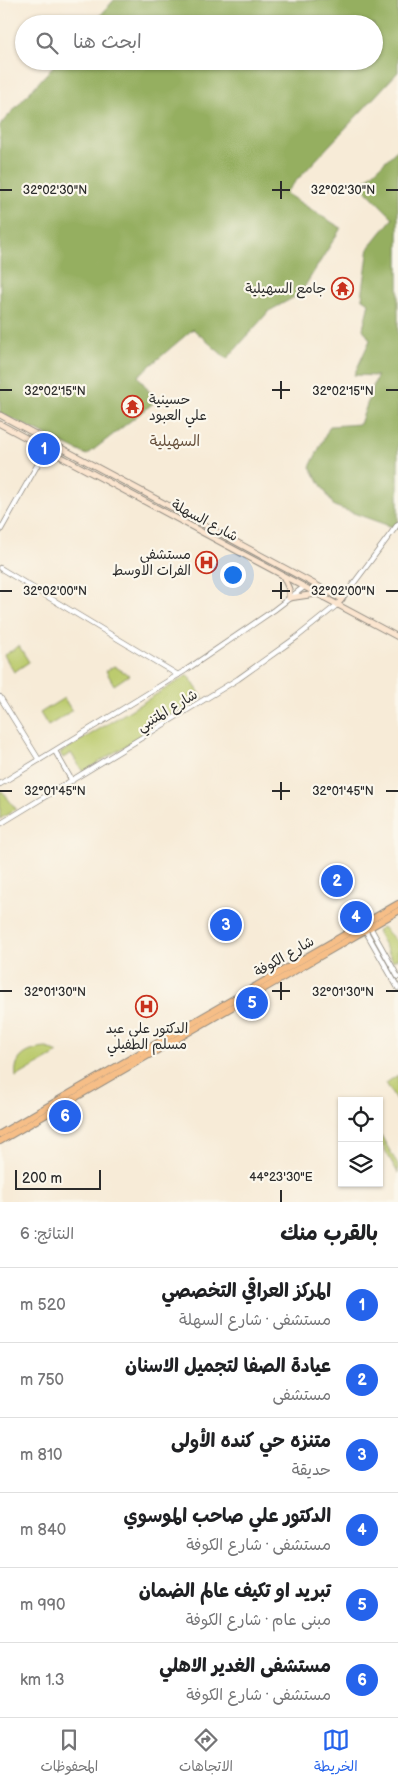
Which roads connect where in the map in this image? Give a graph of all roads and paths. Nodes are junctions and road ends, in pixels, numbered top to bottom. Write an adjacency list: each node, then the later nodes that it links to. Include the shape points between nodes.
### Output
1 (0, 415): 4 (main road, شارع السهلة)
2 (0, 424): 3 (main road, شارع السهلة)
3 (47, 448): 5 (main road, شارع السهلة); 7 (street)
4 (162, 502): 5 (main road); 13 (main road, شارع السهلة)
5 (159, 508): 9 (main road, شارع السهلة)
6 (398, 524): 13 (street)
7 (0, 531)
8 (0, 568): 16 (street)
9 (282, 575): 10 (main road, شارع السهلة); 12 (main road, via 287,582)
10 (304, 587): 11 (main road, شارع السهلة); 12 (street, شارع المتنبي)
11 (317, 594): 12 (main road); 14 (main road, شارع السهلة)
12 (289, 598): 16 (street, شارع المتنبي)
13 (342, 600): 14 (main road)
14 (337, 605): 15 (main road, شارع السهلة); 20 (street, شارع المتنبي, via 238,679)
15 (398, 636)
16 (178, 675): 18 (street, شارع المتنبي)
17 (0, 697): 19 (street)
18 (54, 751): 19 (street, شارع المتنبي); 20 (street)
19 (39, 760): 21 (street, شارع المتنبي)
20 (72, 781): 22 (street, شارع المتنبي)
21 (0, 784)
22 (0, 824)
23 (397, 908): 24 (highway, شارع الكوفة)
24 (384, 915): 25 (highway, شارع الكوفة); 28 (highway, شارع الكوفة)
25 (368, 928): 26 (street); 27 (street); 28 (highway, شارع الكوفة)
26 (398, 977)
27 (398, 988)
28 (238, 1000): 29 (highway, شارع الكوفة)
29 (227, 1007): 30 (highway, شارع الكوفة); 31 (highway, شارع الكوفة)
30 (76, 1090): 31 (highway, via 68,1097); 32 (highway, شارع الكوفة)
31 (73, 1099): 33 (highway, شارع الكوفة)
32 (57, 1101): 33 (highway, via 61,1103); 34 (highway, شارع الكوفة)
33 (52, 1111): 35 (highway, شارع الكوفة)
34 (0, 1134)
35 (0, 1141)

